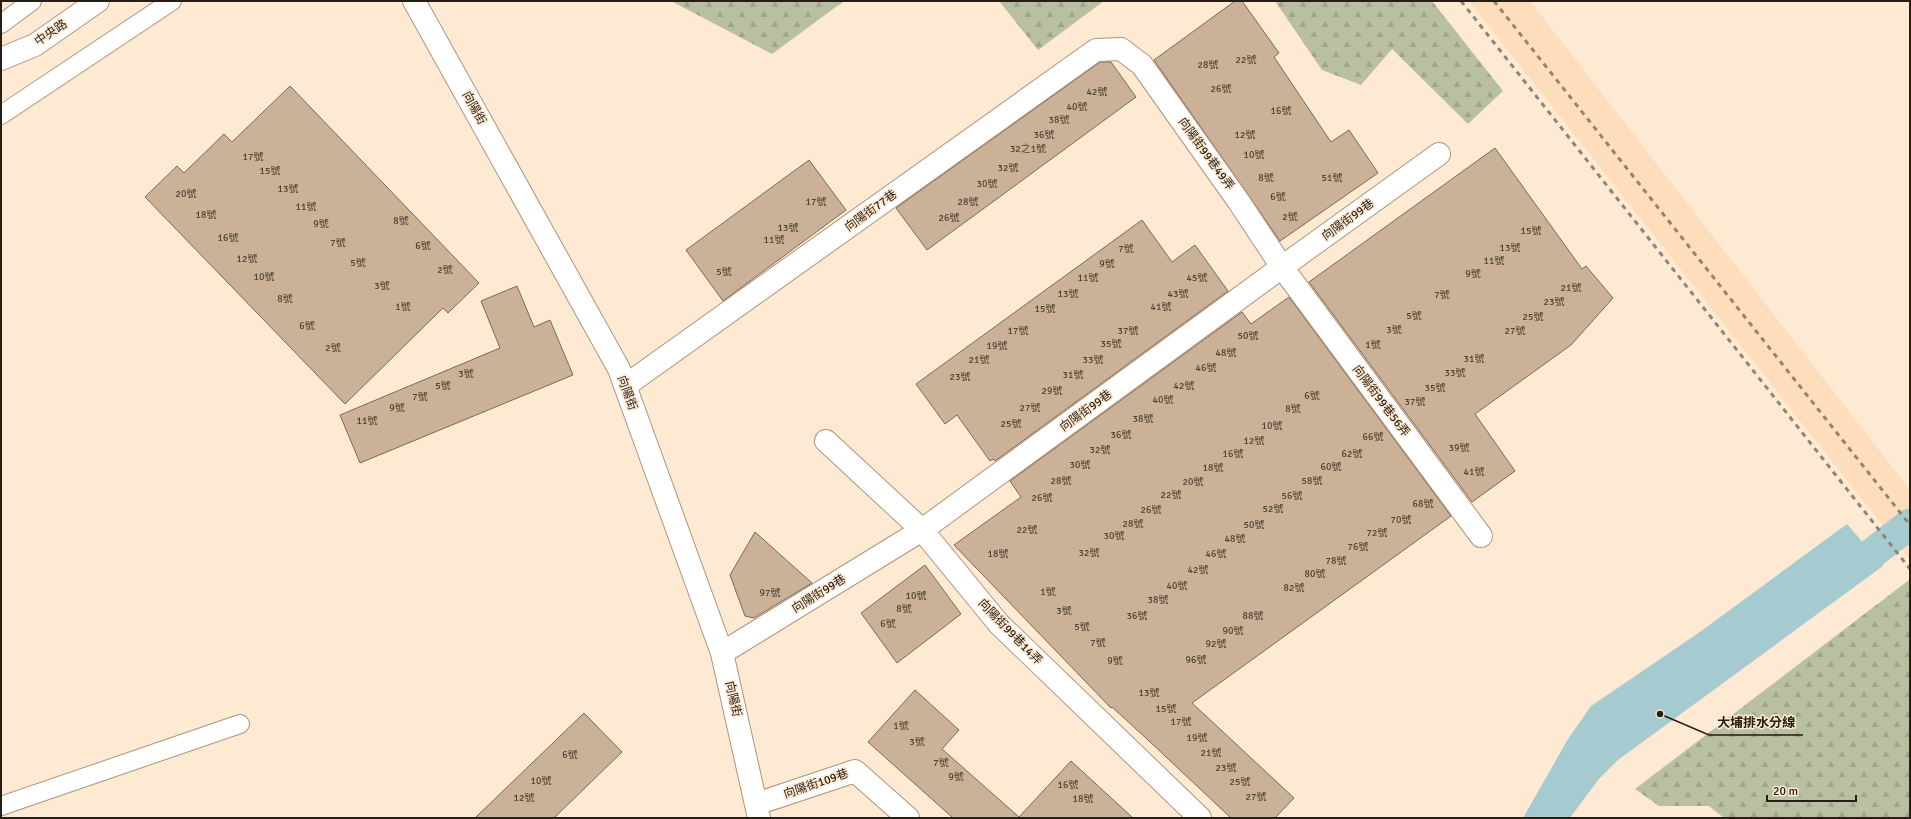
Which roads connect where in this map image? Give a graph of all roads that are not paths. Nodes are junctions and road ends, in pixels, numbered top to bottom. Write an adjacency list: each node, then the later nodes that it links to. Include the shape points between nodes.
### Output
1 (32, 1): 5 (lane)
2 (98, 1): 7 (street, 中央路, via 35,45)
3 (172, 1): 8 (lane)
4 (414, 1): 11 (street, 向陽街, via 619,369)
5 (1, 24)
6 (1121, 49): 10 (street, 向陽街99巷49弄, via 1142,65); 11 (street, 向陽街77巷, via 1096,50)
7 (1, 59)
8 (1, 115)
9 (1440, 154): 10 (street, 向陽街99巷)
10 (1282, 267): 13 (street, 向陽街99巷); 14 (street, 向陽街99巷56弄)
11 (625, 386): 15 (street, 向陽街)
12 (826, 441): 13 (street, 向陽街99巷14弄)
13 (922, 530): 15 (street, 向陽街99巷); 20 (street, 向陽街99巷14弄, via 999,624)
14 (1481, 536)
15 (722, 653): 18 (street, 向陽街)
16 (240, 724): 17 (lane)
17 (1, 806)
18 (758, 811): 19 (street, 向陽街109巷, via 855,771)
19 (908, 818)
20 (1200, 818)

